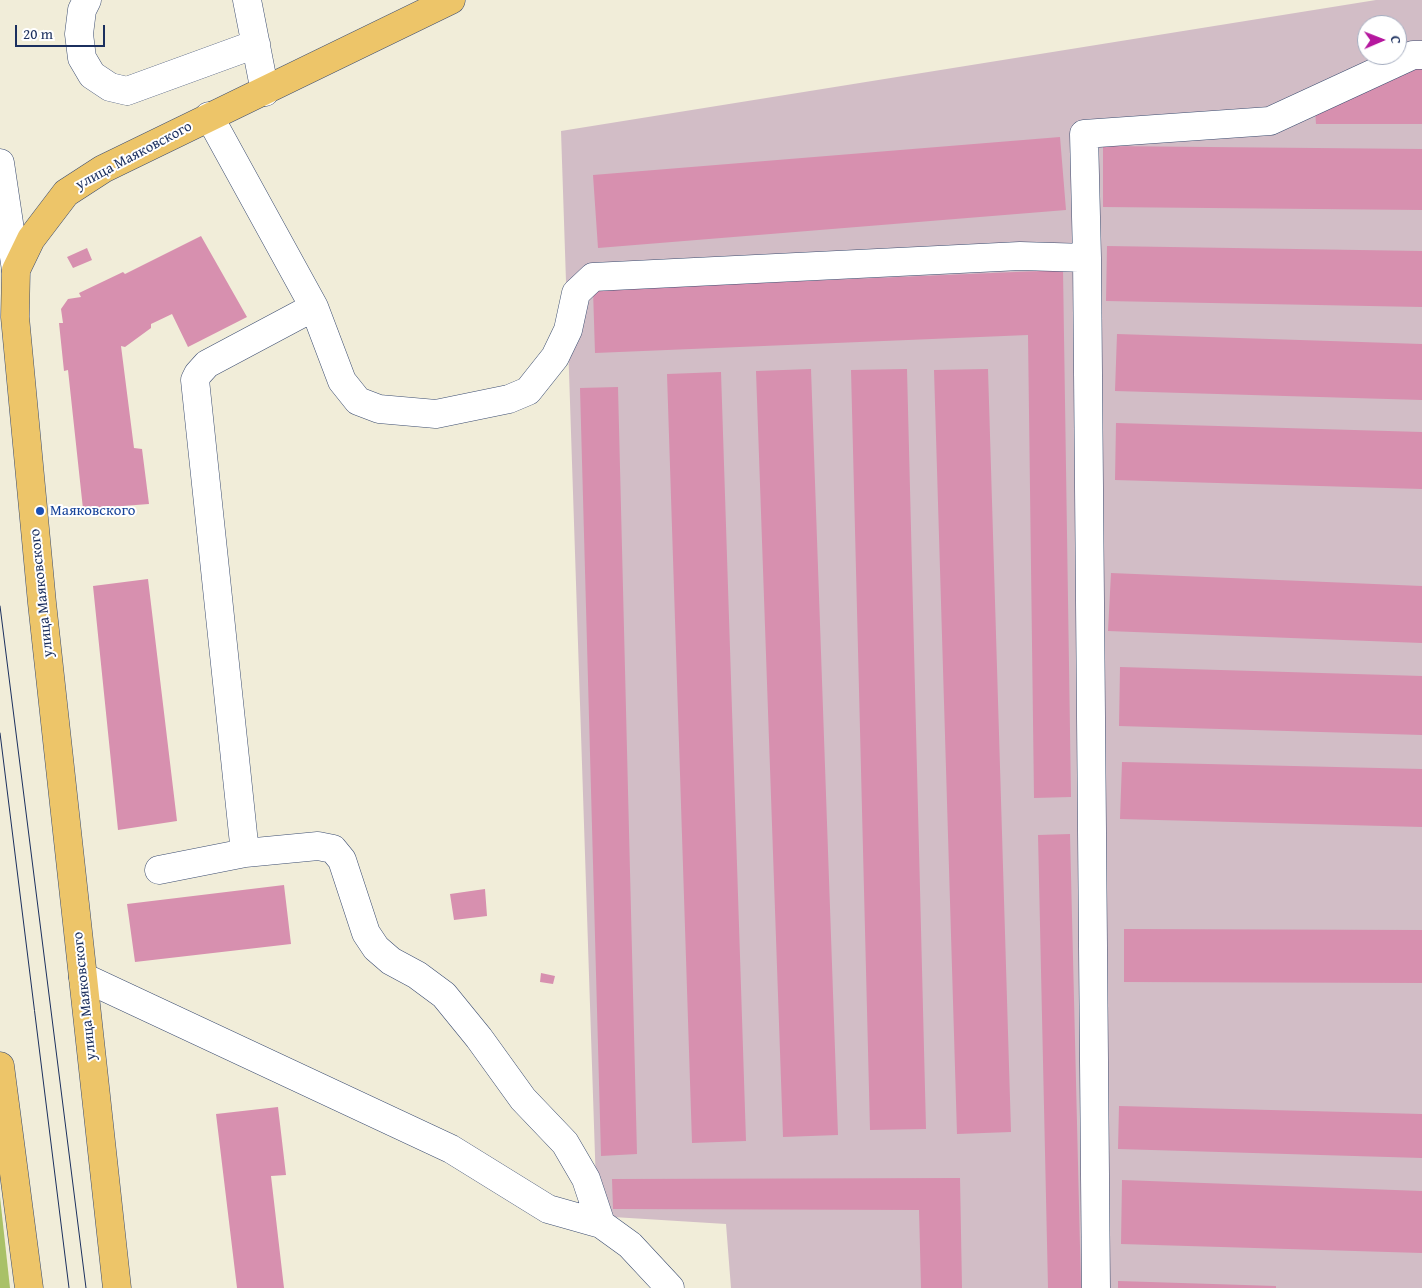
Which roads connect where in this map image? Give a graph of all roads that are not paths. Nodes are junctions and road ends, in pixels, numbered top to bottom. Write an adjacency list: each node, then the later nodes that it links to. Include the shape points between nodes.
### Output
1 (87, 0): 4 (lane, via 82,10 79,34 82,58 92,75 110,87 127,91)
2 (247, 0): 4 (lane)
3 (451, 0): 6 (main road, улица Маяковского)
4 (256, 44): 6 (lane)
5 (1422, 55): 9 (lane, via 1413,55 1270,120 1084,134)
6 (266, 92): 7 (main road, улица Маяковского)
7 (209, 116): 10 (main road, улица Маяковского, via 104,169 66,193 30,239); 11 (lane)
8 (0, 164): 10 (lane)
9 (1087, 258): 11 (lane, via 1020,256 593,277 576,293 568,330 555,357 528,391 509,399 436,414 379,409 358,401 342,381); 20 (lane)
10 (16, 270): 14 (main road, улица Маяковского, via 15,317)
11 (314, 308): 12 (lane, via 207,364 195,380)
12 (245, 853): 13 (lane); 16 (lane, via 326,846 338,854 366,933 376,948 444,995 523,1099 565,1143 586,1179)
13 (158, 870)
14 (83, 977): 16 (lane, via 451,1149 548,1209); 18 (main road, улица Маяковского)
15 (0, 1066): 17 (main road)
16 (601, 1224): 19 (lane, via 630,1245)
17 (29, 1288)
18 (117, 1288)
19 (670, 1288)
20 (1096, 1288)

